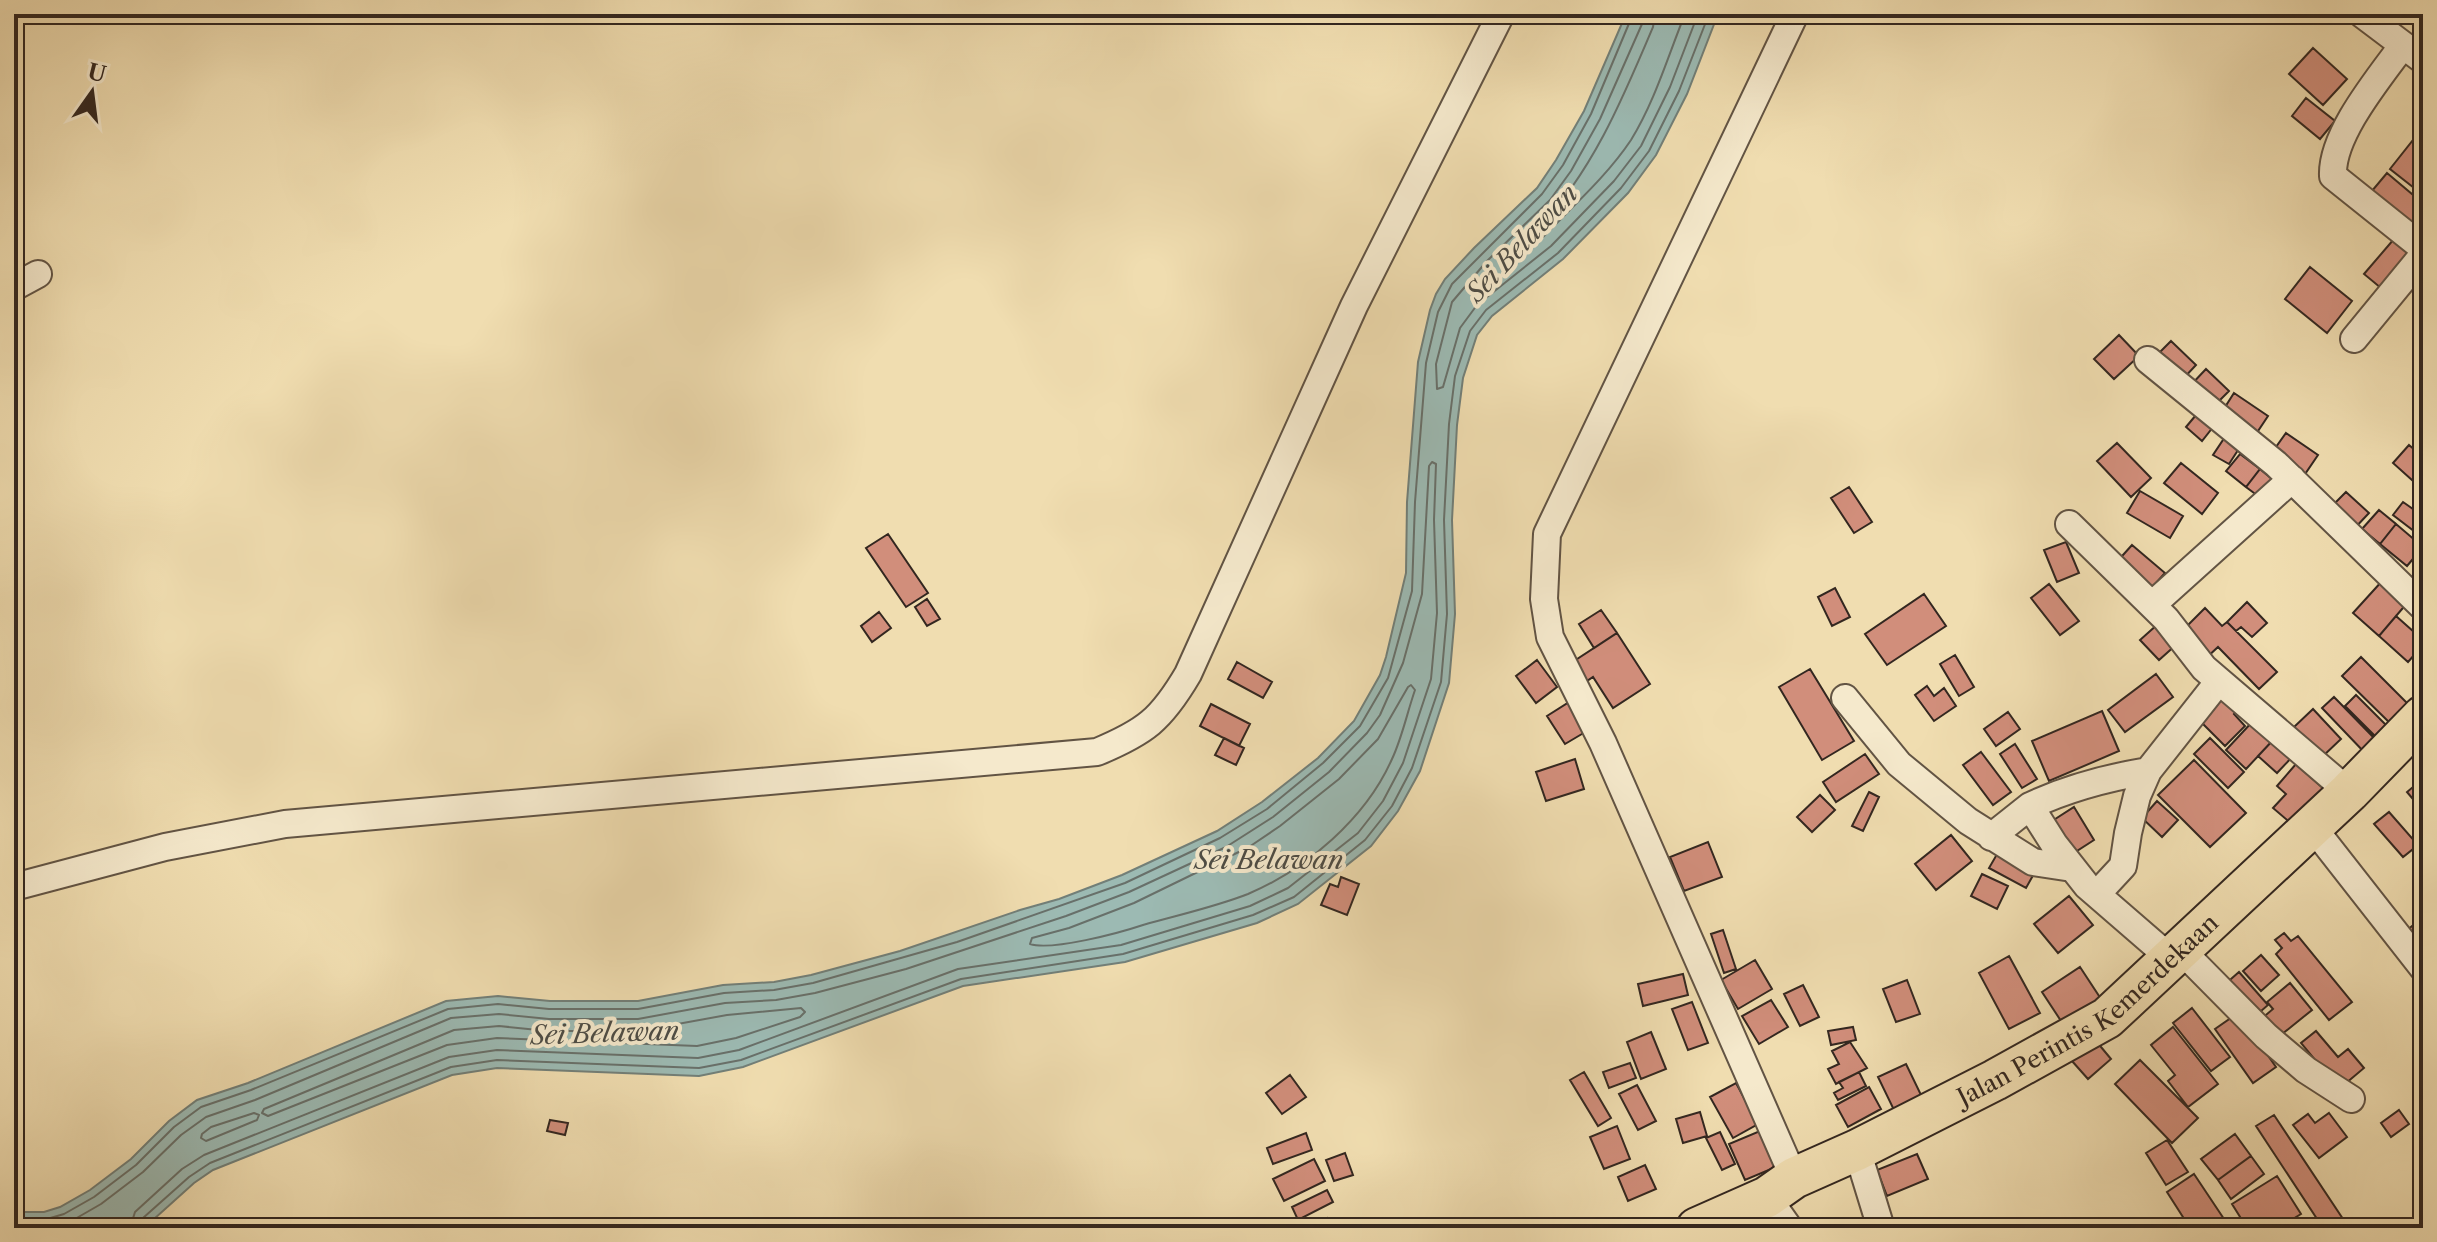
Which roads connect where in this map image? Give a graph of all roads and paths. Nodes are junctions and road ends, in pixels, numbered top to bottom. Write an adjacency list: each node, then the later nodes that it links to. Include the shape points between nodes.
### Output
1 (1501, 14): 24 (street, via 1354,306 1188,674 1173,701 1136,735 1097,752 285,824 165,847)
2 (1795, 14): 30 (street, via 1547,534 1544,599 1550,637 1603,743)
3 (2362, 14): 4 (street)
4 (2413, 52): 5 (street, via 2358,108 2333,176)
5 (2423, 248)
6 (2423, 255): 9 (street)
7 (38, 274): 8 (street)
8 (14, 287)
9 (2354, 339)
10 (2148, 360): 11 (street)
11 (2292, 479): 13 (street); 14 (street)
12 (2069, 524): 13 (street)
13 (2152, 605): 15 (street)
14 (2423, 607)
15 (2219, 681): 18 (street); 19 (street)
16 (1845, 698): 22 (street, via 1899,764)
17 (2423, 716): 19 (main road, Jalan Perintis Kemerdekaan)
18 (2148, 771): 20 (street, via 2067,789); 25 (street, via 2137,796 2123,866)
19 (2349, 792): 21 (main road, Jalan Perintis Kemerdekaan)
20 (2030, 806): 22 (street); 23 (street)
21 (2311, 825): 26 (main road, Jalan Perintis Kemerdekaan); 27 (street)
22 (1991, 837): 23 (street, via 2033,862)
23 (2072, 868): 25 (street)
24 (14, 887)
25 (2097, 894): 26 (street)
26 (2175, 953): 28 (street, via 2306,1070); 29 (main road, Jalan Perintis Kemerdekaan, via 2107,1018)
27 (2423, 968)
28 (2351, 1099)
29 (1857, 1150): 30 (main road, Jalan Perintis Kemerdekaan); 32 (street)
30 (1783, 1201): 31 (main road, Jalan Perintis Kemerdekaan)
31 (1698, 1228)
32 (1881, 1228)

